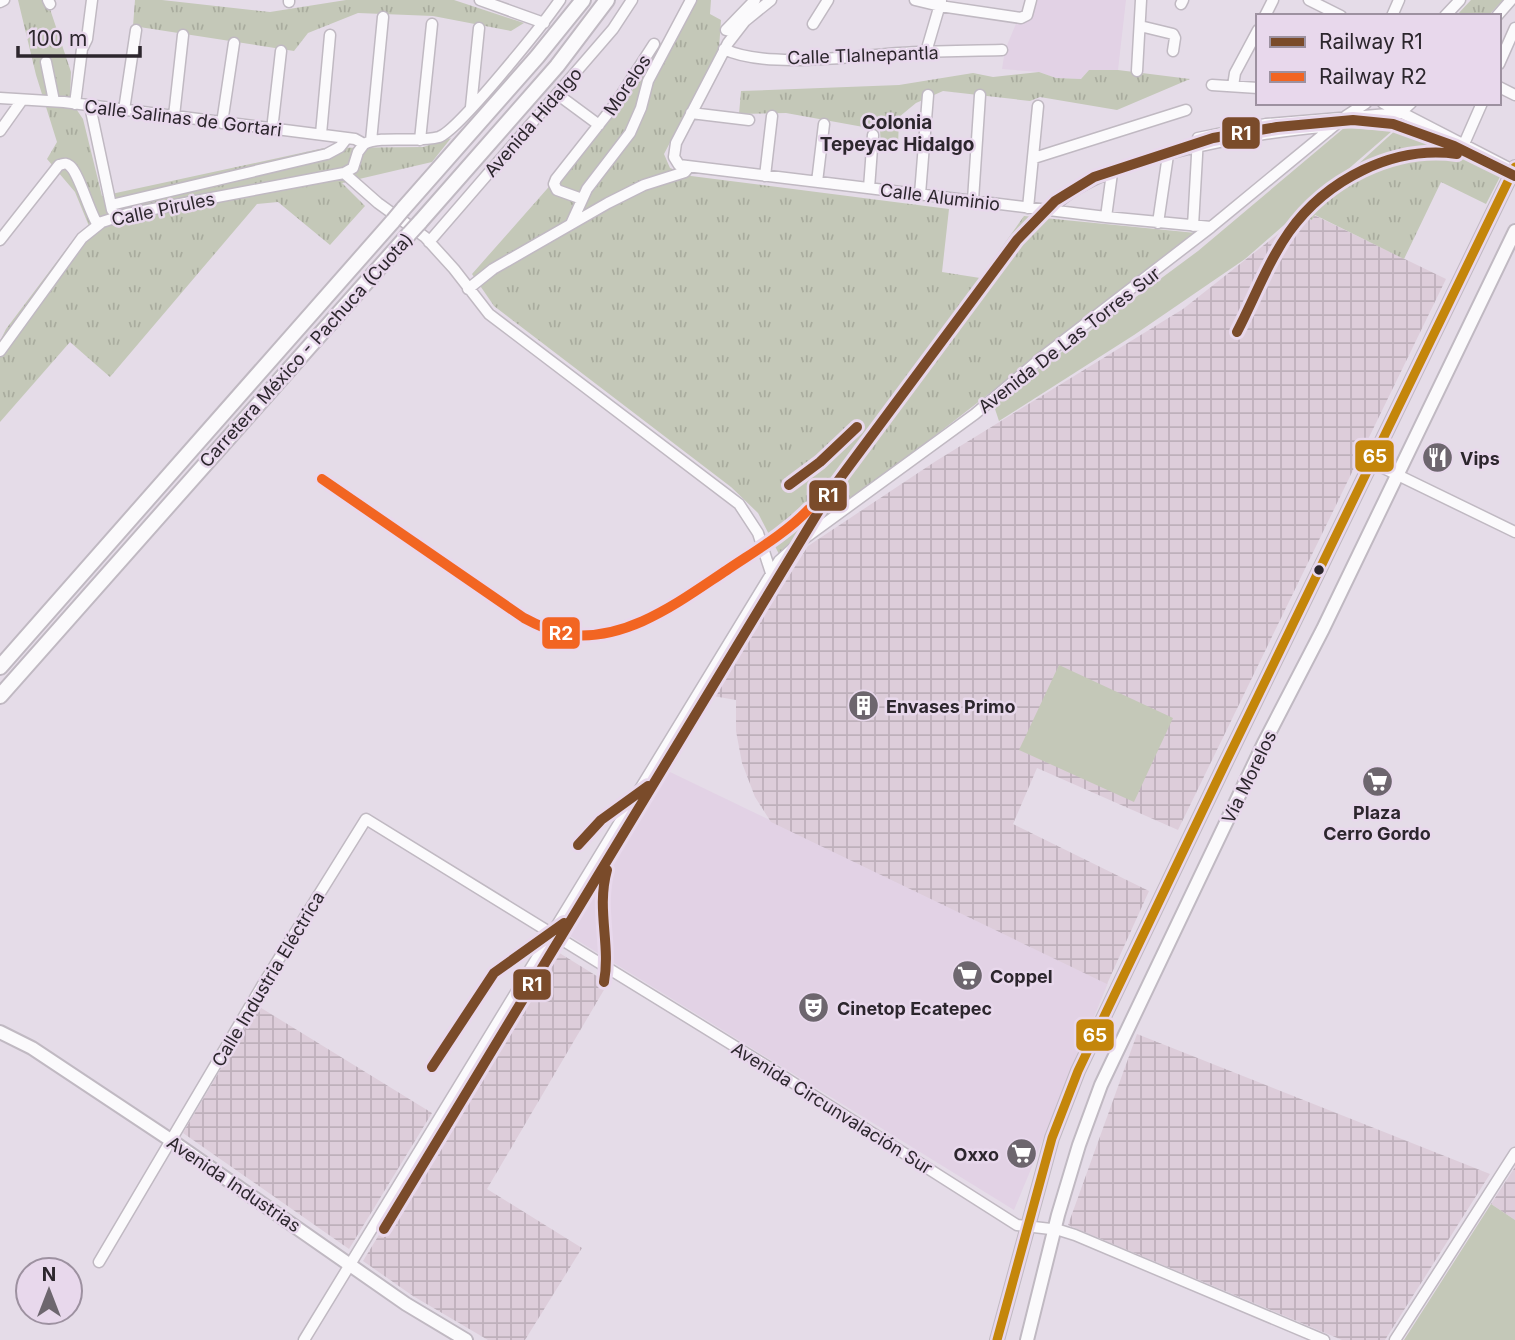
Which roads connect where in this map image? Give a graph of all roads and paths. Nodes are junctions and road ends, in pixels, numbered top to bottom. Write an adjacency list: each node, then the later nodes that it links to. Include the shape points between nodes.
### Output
1 (92, 0): 52 (street)
2 (481, 0): 23 (street)
3 (560, 0): 23 (street)
4 (583, 0): 114 (highway, Carretera México - Pachuca (Cuota), bridge)
5 (607, 0): 115 (highway, Carretera México - Pachuca (Cuota), bridge, via 557,66)
6 (632, 0): 46 (street, Avenida Hidalgo)
7 (691, 0): 93 (street, via 653,70 630,133)
8 (755, 0): 22 (street, via 726,30)
9 (771, 0): 22 (street)
10 (828, 0): 25 (street)
11 (915, 0): 17 (street)
12 (1031, 0): 17 (street, via 1027,15 1017,18)
13 (1142, 0): 26 (street)
14 (1309, 0): 18 (street)
15 (1460, 0): 19 (street)
16 (1511, 0): 20 (street)
17 (940, 3): 39 (street)
18 (1337, 14)
19 (1448, 14)
20 (1499, 14)
21 (383, 17): 78 (street)
22 (745, 21): 35 (street)
23 (544, 23): 59 (street)
24 (432, 24): 77 (street)
25 (813, 24)
26 (1140, 26): 38 (street, via 1173,34); 42 (street)
27 (479, 28): 59 (street)
28 (1515, 29): 40 (street)
29 (136, 30): 60 (street)
30 (183, 35): 64 (street)
31 (330, 35): 74 (street)
32 (233, 43): 68 (street)
33 (654, 44): 70 (street, Morelos)
34 (1254, 45): 44 (street, via 1235,73)
35 (724, 49): 39 (street, Calle Tlalnepantla, via 744,57 803,59); 62 (street)
36 (1002, 50): 39 (street, Calle Tlalnepantla)
37 (281, 51): 71 (street)
38 (1173, 51)
39 (926, 52)
40 (1501, 60)
41 (46, 62): 51 (street)
42 (1137, 71)
43 (1212, 85): 44 (street)
44 (1233, 86): 45 (street)
45 (1256, 88)
46 (557, 94): 70 (street, Morelos); 107 (street, Avenida Hidalgo)
47 (928, 95): 92 (street)
48 (980, 95): 94 (street)
49 (0, 98): 50 (street, Calle Salinas de Gortari)
50 (22, 100): 51 (street, Calle Salinas de Gortari); 72 (street)
51 (54, 102): 52 (street, Calle Salinas de Gortari)
52 (75, 104): 57 (street, Calle Salinas de Gortari)
53 (1363, 105): 66 (street, Avenida De Las Torres Sur)
54 (1386, 105): 63 (street)
55 (1409, 105): 63 (street)
56 (1481, 105): 80 (street)
57 (90, 106): 60 (street, Calle Salinas de Gortari); 95 (street)
58 (1038, 106): 82 (street)
59 (471, 108): 77 (street, via 445,134)
60 (124, 110): 64 (street, Calle Salinas de Gortari)
61 (1186, 110): 82 (street)
62 (691, 113): 67 (street); 83 (street, Calle Aluminio, via 674,157)
63 (1400, 113): 66 (street); 80 (street)
64 (174, 116): 68 (street, Calle Salinas de Gortari)
65 (772, 116): 88 (street)
66 (1346, 116): 73 (street, Avenida De Las Torres Sur); 79 (street, via 1242,127)
67 (750, 120)
68 (222, 123): 71 (street, Calle Salinas de Gortari)
69 (824, 124): 89 (street)
70 (599, 125): 93 (street, Morelos, via 554,184 557,190)
71 (272, 130): 74 (street, Calle Salinas de Gortari)
72 (0, 131)
73 (1328, 131): 79 (street, via 1324,127); 104 (street, Avenida De Las Torres Sur)
74 (321, 134): 76 (street, Calle Salinas de Gortari)
75 (873, 135): 91 (street)
76 (347, 138): 78 (street, Calle Salinas de Gortari); 84 (street, Calle Pirules, via 327,154)
77 (420, 140): 78 (street)
78 (367, 142): 86 (street, via 353,168)
79 (1197, 142): 81 (street); 103 (street)
80 (1464, 144): 85 (street)
81 (1168, 155): 87 (street); 100 (street)
82 (1034, 158): 96 (street)
83 (689, 167): 88 (street, Calle Aluminio); 101 (street)
84 (268, 168): 90 (street); 95 (street, Calle Pirules)
85 (1514, 169): 110 (main road, Vía Morelos)
86 (344, 173): 90 (street, Calle Pirules); 107 (street)
87 (1112, 173): 97 (street, via 1071,192); 98 (street)
88 (765, 176): 89 (street, Calle Aluminio)
89 (817, 182): 91 (street, Calle Aluminio)
90 (269, 187): 99 (street, Calle Pirules)
91 (869, 188): 92 (street, Calle Aluminio)
92 (920, 194): 94 (street, Calle Aluminio)
93 (582, 199): 101 (street)
94 (973, 200): 96 (street, Calle Aluminio)
95 (111, 205): 99 (street)
96 (1028, 208): 97 (street, Calle Aluminio)
97 (1051, 210): 98 (street, Calle Aluminio)
98 (1106, 217): 100 (street, Calle Aluminio)
99 (113, 218): 102 (street, Calle Pirules)
100 (1158, 222): 103 (street, Calle Aluminio)
101 (571, 224): 108 (street, via 493,269)
102 (98, 225): 106 (street, via 73,169 65,164 59,165); 109 (street, Calle Pirules, via 69,255)
103 (1193, 226): 104 (street, Calle Aluminio)
104 (1211, 227): 113 (street, Avenida De Las Torres Sur, via 975,414 797,544)
105 (1515, 231): 111 (main road, Vía Morelos)
106 (0, 240)
107 (429, 242): 108 (street)
108 (468, 289): 113 (street, via 489,314 739,504 758,533)
109 (0, 351)
110 (1371, 462): 111 (street); 121 (main road, Vía Morelos, via 1094,1035 1052,1138)
111 (1396, 474): 112 (street); 122 (main road, Vía Morelos, via 1101,1085)
112 (1515, 532)
113 (771, 573): 117 (street, Avenida De Las Torres Sur)
114 (0, 667)
115 (0, 696)
116 (366, 819): 117 (street, Avenida Circunvalación Sur); 119 (street, Calle Industria Eléctrica)
117 (552, 933): 121 (street, Avenida Circunvalación Sur, via 1017,1225); 124 (street, Avenida De Las Torres Sur)
118 (0, 1032): 119 (main road, Avenida Industrias, via 26,1044)
119 (172, 1140): 123 (street, Calle Industria Eléctrica); 124 (main road, Avenida Industrias)
120 (1515, 1153): 130 (street)
121 (1029, 1228): 122 (street, Avenida Circunvalación Sur); 127 (main road, Vía Morelos)
122 (1055, 1229): 128 (main road, Vía Morelos); 129 (street, Avenida Circunvalación Sur)
123 (99, 1262)
124 (349, 1263): 125 (street, Avenida De Las Torres Sur); 126 (main road, Avenida Industrias)
125 (304, 1340)
126 (466, 1340)
127 (998, 1340)
128 (1027, 1340)
129 (1324, 1340)
130 (1395, 1340)

